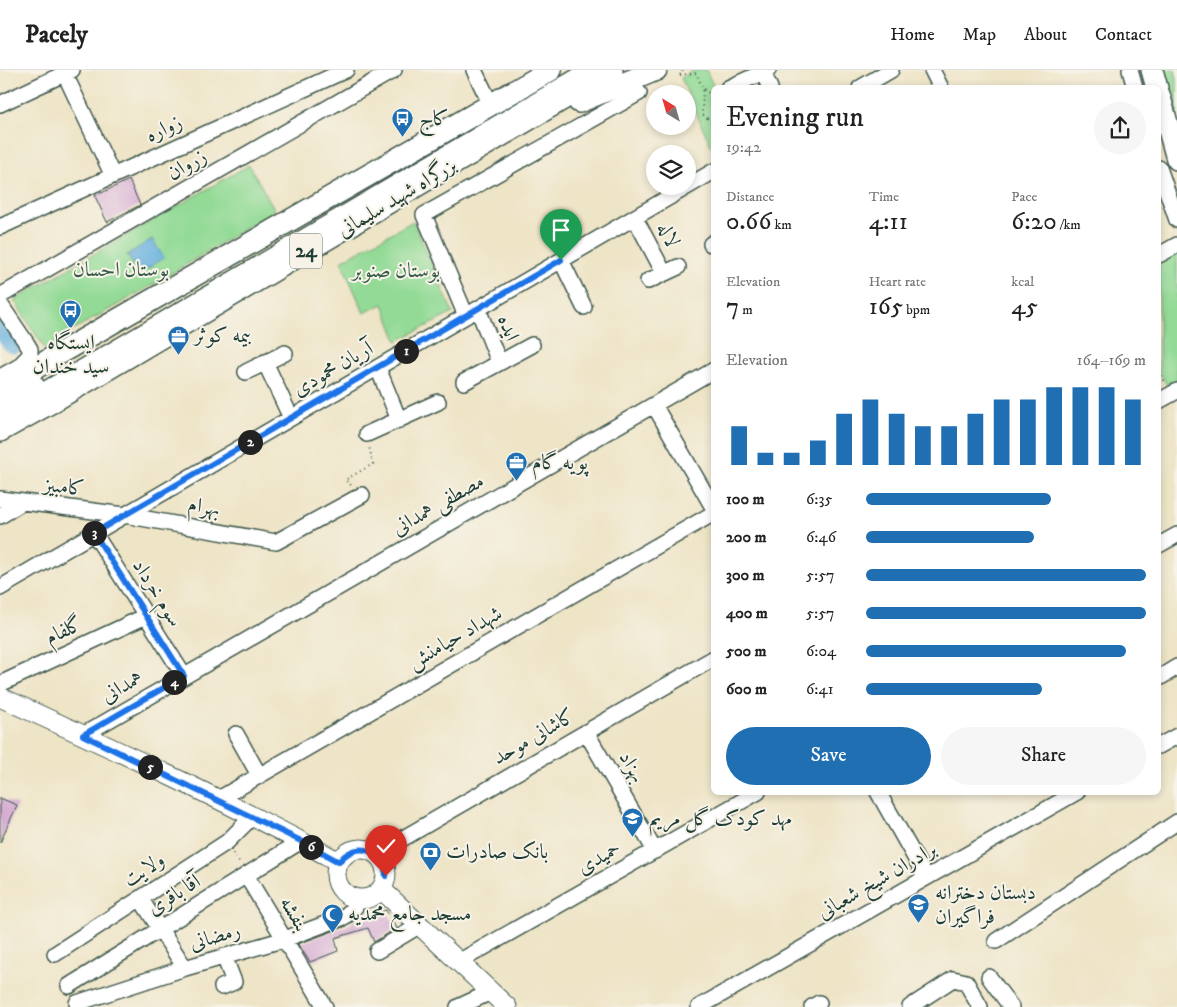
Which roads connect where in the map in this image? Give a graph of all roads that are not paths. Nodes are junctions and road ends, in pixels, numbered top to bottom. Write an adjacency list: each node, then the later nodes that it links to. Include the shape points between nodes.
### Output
1 (346, 70): 28 (street, زواره)
2 (394, 70): 37 (street, زروان)
3 (474, 70): 24 (street)
4 (551, 70): 24 (highway, بزرگراه شهید سلیمانی / 24)
5 (575, 70): 54 (street)
6 (588, 70): 57 (street)
7 (612, 70): 25 (highway, بزرگراه شهید سلیمانی / 24)
8 (656, 70): 25 (highway)
9 (891, 70): 17 (street)
10 (932, 70): 18 (street)
11 (1130, 70): 19 (street)
12 (1152, 70): 20 (highway)
13 (67, 71): 23 (street); 28 (street)
14 (766, 71): 15 (street); 16 (street)
15 (735, 85)
16 (769, 85)
17 (865, 85)
18 (940, 85)
19 (1134, 85)
20 (1156, 85)
21 (639, 93): 40 (street, ایده, via 424,215)
22 (1161, 101): 26 (highway)
23 (0, 104)
24 (491, 105): 51 (highway, بزرگراه شهید سلیمانی / 24, via 53,357)
25 (507, 132): 59 (highway, بزرگراه شهید سلیمانی / 24)
26 (1177, 159)
27 (711, 173): 30 (street, آریان محمودی)
28 (113, 176): 32 (street, زواره)
29 (1162, 187): 31 (street)
30 (635, 218): 35 (street, آریان محمودی); 36 (street, لاله, via 671,270)
31 (1177, 220)
32 (0, 227)
33 (1177, 245): 34 (street)
34 (1161, 254)
35 (561, 260): 39 (street); 40 (street, آریان محمودی)
36 (648, 281)
37 (0, 296)
38 (0, 304): 48 (street, via 30,349 25,362)
39 (584, 307)
40 (472, 313): 44 (street, ایده); 45 (street, آریان محمودی)
41 (532, 345): 44 (street, ایده)
42 (285, 353): 43 (street)
43 (266, 362): 46 (street); 56 (street)
44 (499, 362): 49 (street, ایده)
45 (378, 368): 56 (street, آریان محمودی); 58 (street)
46 (246, 372)
47 (711, 372): 55 (street, مصطفی همدانی)
48 (0, 377)
49 (464, 382)
50 (1177, 390): 52 (street)
51 (0, 391)
52 (1161, 400)
53 (438, 402): 58 (street)
54 (0, 405)
55 (654, 405): 64 (street); 75 (street, مصطفی همدانی)
56 (291, 418): 66 (street, آریان محمودی)
57 (0, 419)
58 (399, 420): 60 (street)
59 (0, 430)
60 (367, 434)
61 (362, 495): 66 (street, بهرام, via 276,542)
62 (0, 499): 63 (street, کامبیز)
63 (22, 503): 66 (street, کامبیز); 67 (street)
64 (711, 506)
65 (711, 513): 84 (street, شهداد حیامنش)
66 (124, 515): 68 (street, آریان محمودی)
67 (0, 516)
68 (94, 533): 71 (street, آریان محمودی); 72 (street, سوم خرداد)
69 (1177, 535): 70 (street)
70 (1161, 544)
71 (0, 588)
72 (146, 616): 75 (street, سوم خرداد); 77 (street, گلفام)
73 (711, 660): 79 (street, کاشانی موحد)
74 (1177, 667): 76 (street)
75 (184, 676): 81 (street, همدانی)
76 (1161, 677)
77 (0, 684)
78 (0, 697): 81 (main road)
79 (586, 732): 92 (street, بهزاد); 93 (street, کاشانی موحد)
80 (236, 734): 84 (street)
81 (83, 735): 88 (main road)
82 (1177, 736): 83 (street)
83 (1161, 745)
84 (258, 775): 88 (street, شهداد حیامنش)
85 (753, 795): 92 (street, حمیدی)
86 (880, 795): 96 (street)
87 (1072, 795): 96 (street, برادران شیخ شعبانی)
88 (217, 800): 89 (main road)
89 (252, 817): 91 (main road); 98 (street, ولایت, via 227,842)
90 (1177, 822): 103 (street)
91 (301, 841): 94 (main road); 95 (street, آقا باقری)
92 (656, 851): 107 (street, حمیدی)
93 (376, 854): 94 (main road, via 357,849); 97 (main road, via 386,872)
94 (339, 862): 99 (main road, via 336,871 338,884 346,895)
95 (246, 875): 101 (street, آقا باقری); 102 (street, بنفشه)
96 (926, 877): 117 (street, برادران شیخ شعبانی)
97 (382, 890): 99 (main road, via 369,898); 100 (main road)
98 (140, 898): 101 (street); 105 (street, ولایت)
99 (357, 900): 102 (street, رمضانی, via 344,917)
100 (420, 925): 104 (street); 107 (main road)
101 (160, 929): 108 (street); 110 (street, آقا باقری)
102 (285, 939): 106 (street, رمضانی); 114 (street, بنفشه)
103 (996, 941)
104 (378, 951)
105 (54, 954)
106 (224, 956): 108 (street, رمضانی); 111 (street, via 234,982)
107 (460, 961): 112 (main road)
108 (186, 968): 113 (street, رمضانی)
109 (989, 977): 120 (street)
110 (69, 986)
111 (222, 987)
112 (487, 999): 115 (street); 116 (main road)
113 (78, 1005)
114 (325, 1007)
115 (458, 1007)
116 (507, 1007)
117 (699, 1007)
118 (910, 1007): 119 (street, via 953,979 966,982)
119 (980, 1007)
120 (1010, 1007)

